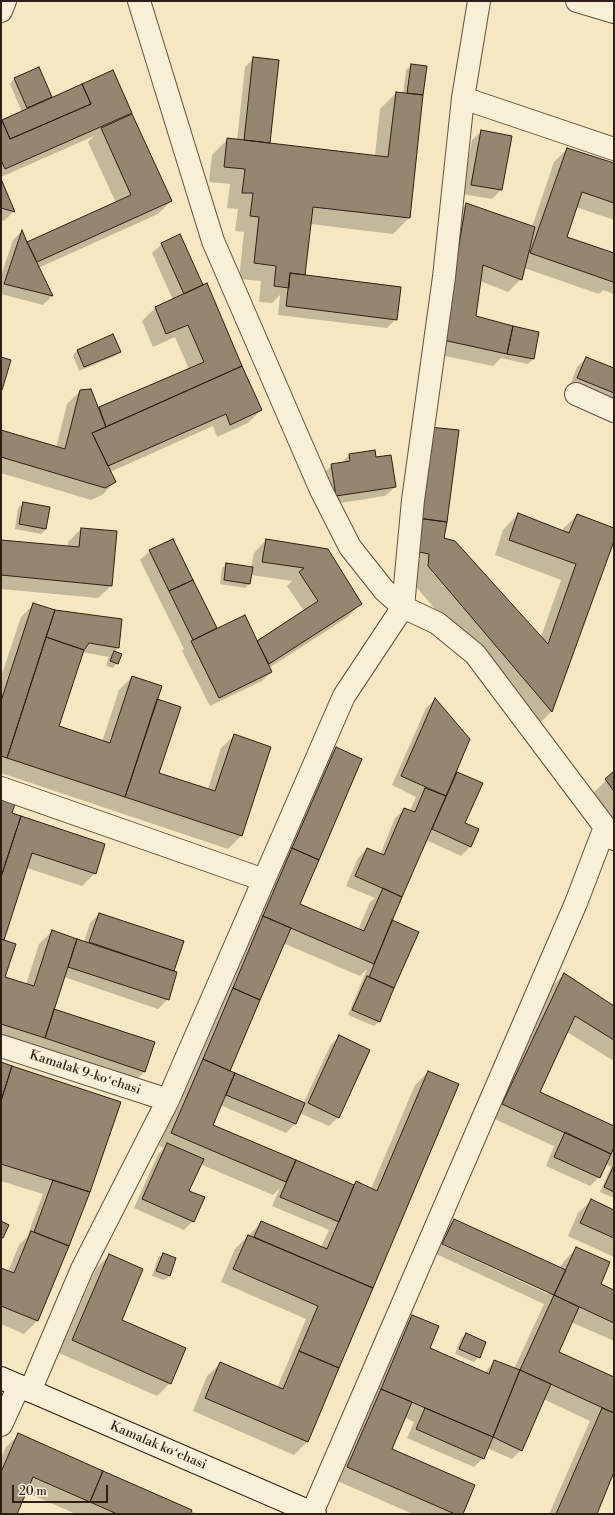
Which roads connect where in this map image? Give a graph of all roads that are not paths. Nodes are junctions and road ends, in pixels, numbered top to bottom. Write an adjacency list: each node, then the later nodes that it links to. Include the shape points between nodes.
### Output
1 (4, 1): 5 (street)
2 (139, 1): 11 (street, via 213,241 242,310 321,490 350,546 384,590)
3 (479, 1): 7 (street)
4 (577, 1): 6 (street)
5 (1, 11)
6 (614, 12)
7 (463, 98): 8 (street); 11 (street, via 444,276 413,500)
8 (614, 149)
9 (576, 394): 10 (street)
10 (614, 411)
11 (403, 607): 13 (street, via 437,623 475,654); 14 (street, via 344,696)
12 (1, 788): 14 (street)
13 (610, 833): 19 (street, via 576,903)
14 (264, 880): 16 (street)
15 (1, 1046): 16 (street, Kamalak 9-koʻchasi)
16 (168, 1100): 17 (street, via 82,1269)
17 (17, 1385): 18 (street); 19 (street, Kamalak koʻchasi)
18 (1, 1425)
19 (313, 1513)

